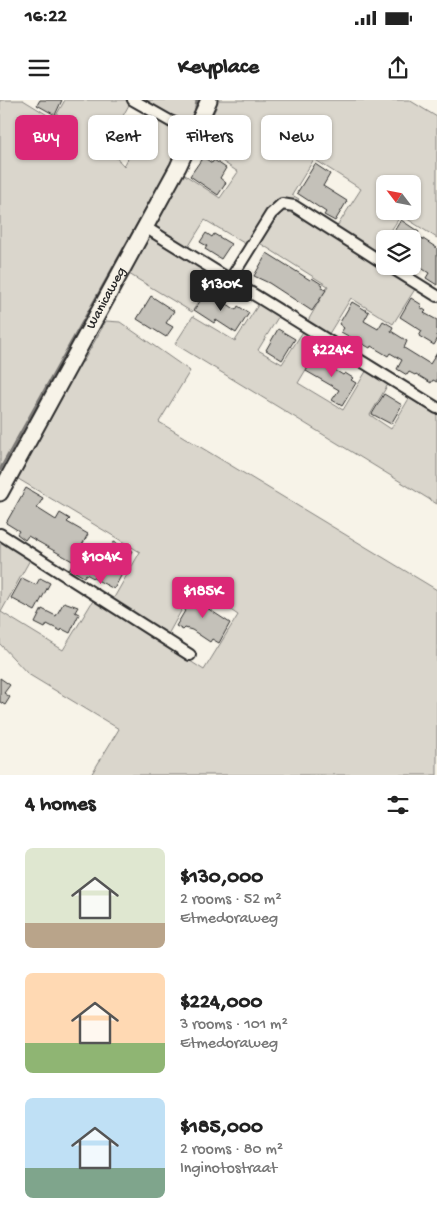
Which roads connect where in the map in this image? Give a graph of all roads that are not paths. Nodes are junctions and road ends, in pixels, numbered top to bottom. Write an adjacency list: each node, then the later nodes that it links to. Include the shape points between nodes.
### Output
1 (133, 100): 4 (street)
2 (209, 100): 3 (street, Wanicaweg)
3 (202, 115)
4 (168, 120)
5 (180, 160): 6 (street, Wanicaweg)
6 (145, 227): 9 (street); 12 (street, Wanicaweg)
7 (376, 258): 9 (street, via 294,206 282,204 271,214)
8 (403, 275): 10 (street)
9 (230, 280): 11 (street)
10 (437, 296)
11 (437, 408)
12 (0, 493)
13 (0, 534): 14 (street)
14 (190, 656)

